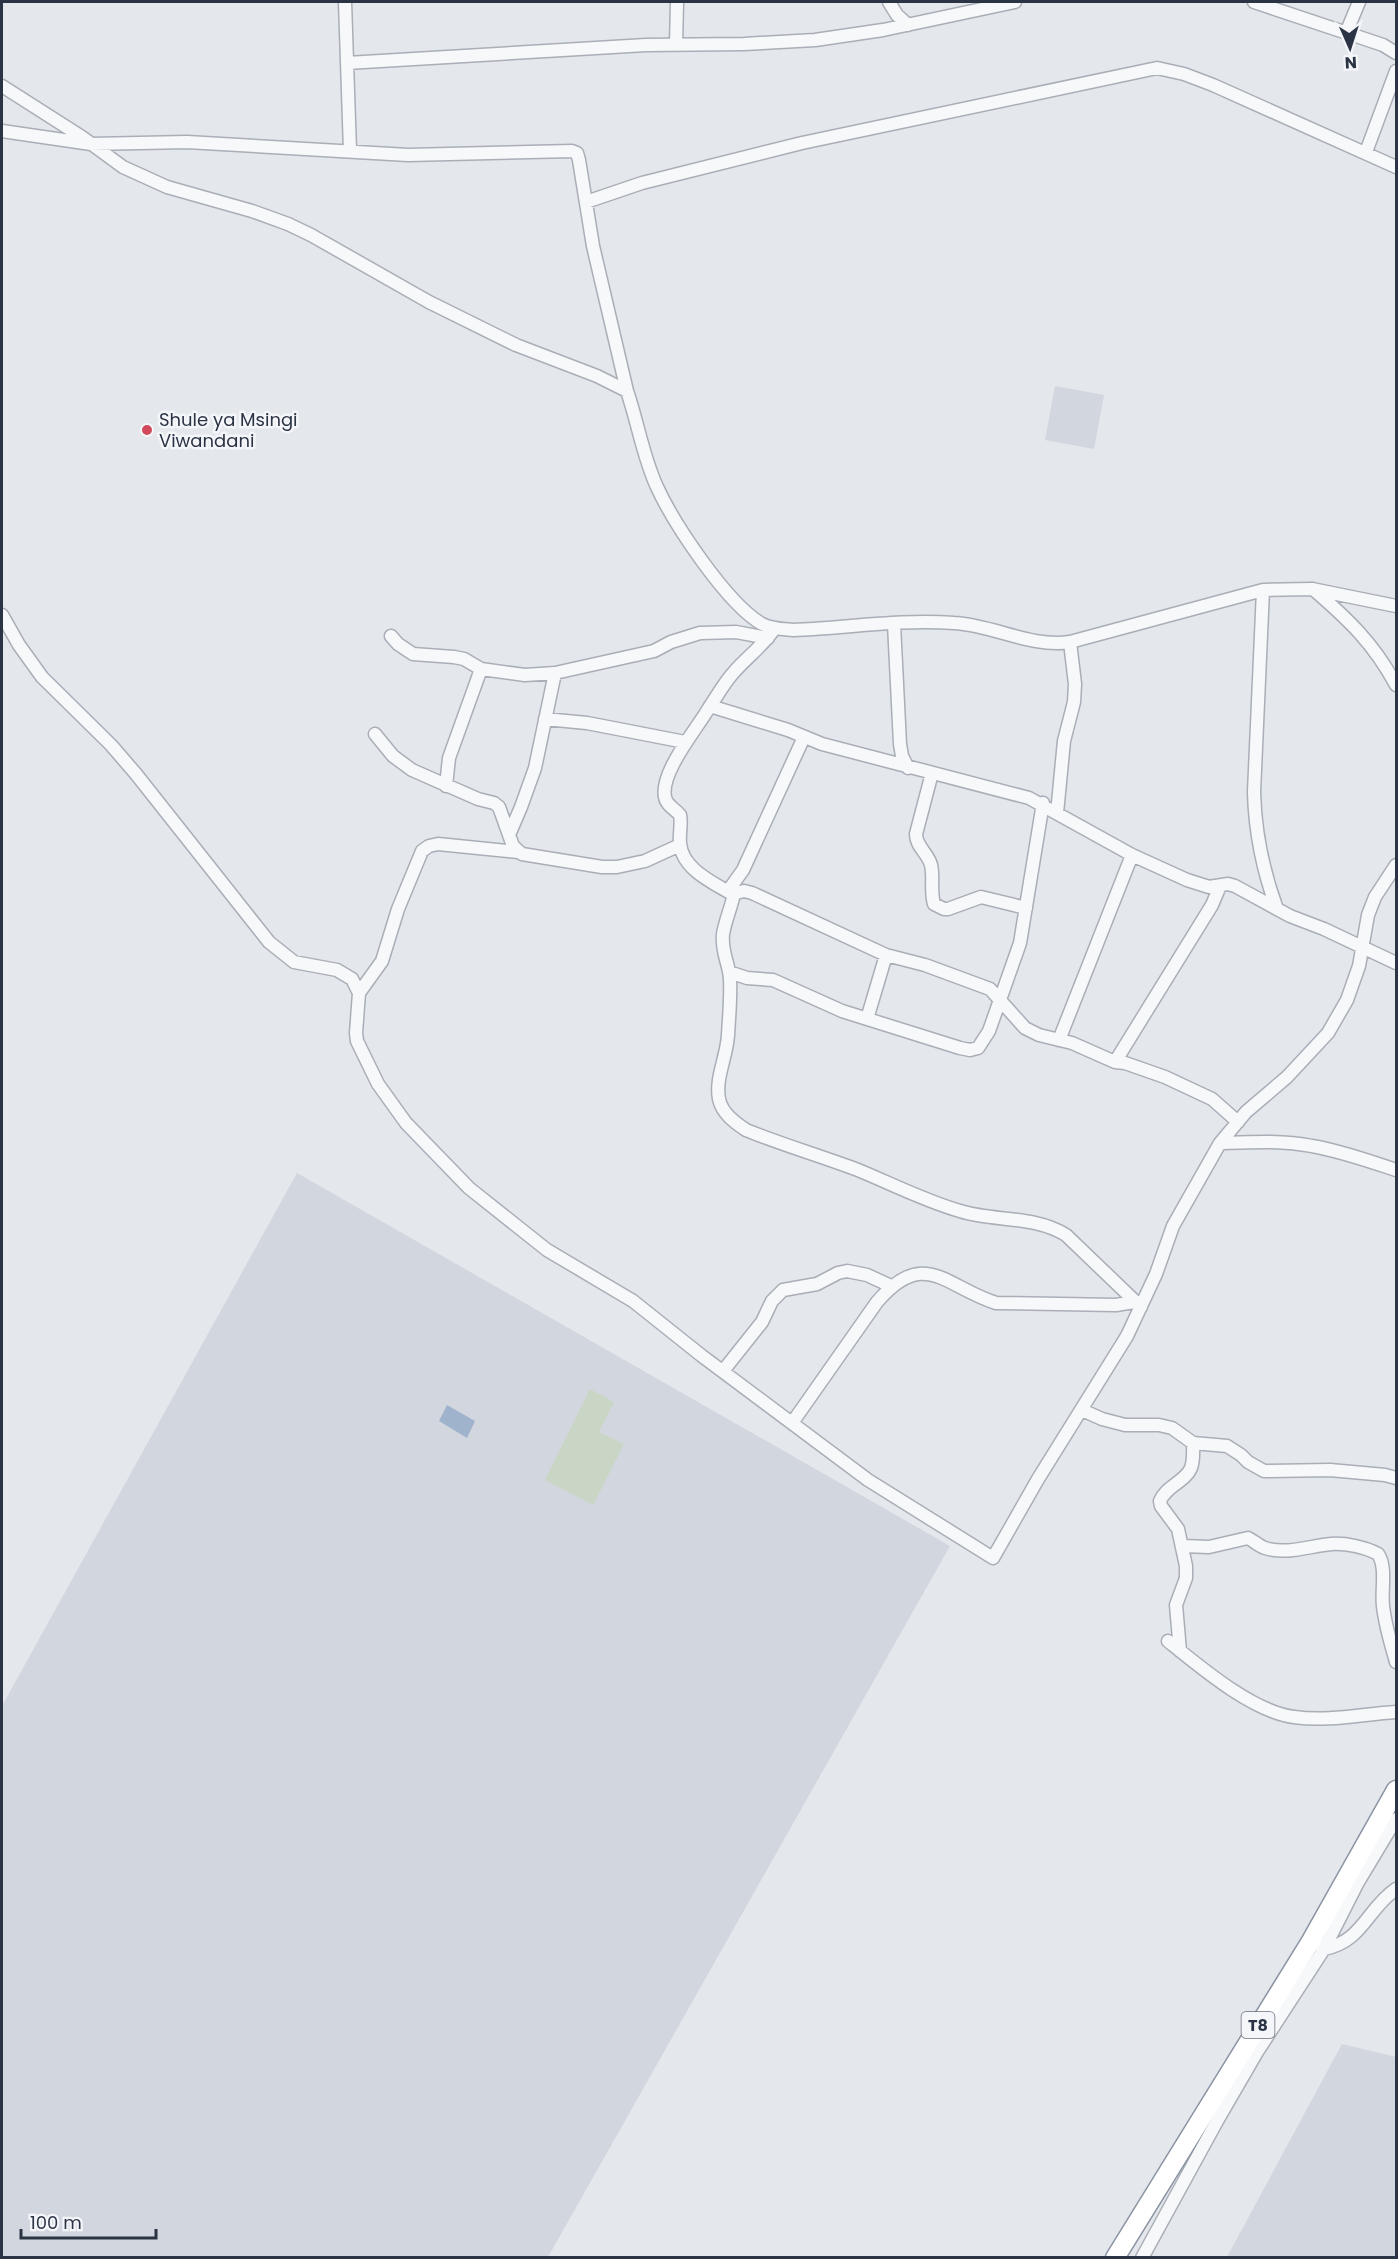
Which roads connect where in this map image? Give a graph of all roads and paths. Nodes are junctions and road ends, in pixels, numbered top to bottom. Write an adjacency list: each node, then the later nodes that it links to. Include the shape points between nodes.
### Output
1 (345, 2): 13 (street)
2 (677, 2): 11 (street)
3 (889, 2): 9 (street)
4 (1015, 2): 9 (street)
5 (1254, 2): 8 (street)
6 (1281, 2): 8 (street)
7 (1359, 2): 10 (street)
8 (1287, 14): 10 (street)
9 (909, 25): 11 (street, via 815,40)
10 (1346, 33): 12 (street)
11 (676, 45): 13 (street)
12 (1396, 53)
13 (347, 63): 18 (street)
14 (1396, 71): 19 (street)
15 (2, 86): 17 (street)
16 (2, 131): 17 (street)
17 (91, 144): 18 (street, via 187,142); 22 (street, via 123,167 151,180 252,211 311,235 429,302 516,345 597,376)
18 (350, 151): 21 (street, via 408,155 572,151 579,160)
19 (1366, 152): 20 (street); 21 (street, via 1213,85 1157,69 802,143 642,183)
20 (1396, 166)
21 (586, 202): 22 (street)
22 (627, 392): 28 (street, via 648,464 673,516 715,578 738,605)
23 (1312, 589): 24 (street); 25 (street); 33 (street, via 1349,620 1384,663)
24 (1263, 590): 30 (street); 52 (street, via 1255,822)
25 (1396, 606)
26 (2, 615): 57 (street, via 42,676 136,774 269,942 294,962 345,974)
27 (894, 624): 28 (street); 30 (street, via 952,622 1039,642); 39 (street, via 900,744)
28 (771, 633): 32 (street, via 700,633 654,651); 34 (street, via 732,674)
29 (391, 636): 31 (street, via 413,654 464,659)
30 (1071, 642): 43 (street, via 1074,702 1062,750)
31 (482, 669): 32 (street, via 525,675); 41 (street, via 449,758)
32 (555, 673): 35 (street)
33 (1396, 685)
34 (710, 706): 37 (street); 38 (street)
35 (545, 719): 38 (street); 44 (street, via 535,768)
36 (375, 734): 41 (street, via 393,756 412,770)
37 (804, 737): 39 (street); 50 (street)
38 (685, 742): 45 (street, via 665,790 666,802 680,815)
39 (908, 768): 40 (street)
40 (932, 773): 42 (street); 51 (street, via 916,834 930,863 934,904 948,909 981,897)
41 (446, 786): 44 (street, via 494,803 504,817)
42 (1043, 803): 43 (street); 51 (street)
43 (1057, 813): 47 (street)
44 (509, 835): 46 (street)
45 (680, 845): 46 (street, via 645,861 617,867); 50 (street, via 690,866)
46 (518, 852): 57 (street, via 438,844 422,851 382,961)
47 (1132, 855): 49 (street, via 1203,886); 60 (street)
48 (1396, 865): 53 (street, via 1375,897)
49 (1220, 886): 52 (street, via 1235,886); 61 (street)
50 (730, 892): 54 (street, via 752,893); 56 (street, via 733,898 723,943)
51 (1026, 908): 58 (street, via 1020,943)
52 (1277, 909): 53 (street)
53 (1362, 948): 55 (street); 62 (street, via 1347,1000 1328,1034)
54 (886, 955): 58 (street, via 990,989); 59 (street)
55 (1396, 963)
56 (729, 972): 59 (street, via 773,980); 66 (street, via 728,1038 718,1084 723,1110 735,1123 941,1205 981,1217 1049,1226 1066,1235)
57 (359, 993): 67 (street, via 356,1033 367,1064 406,1123 436,1155 469,1188 533,1240 633,1301)
58 (1000, 999): 59 (street, via 984,1041 970,1050); 60 (street, via 1025,1028)
59 (867, 1019)
60 (1059, 1040): 61 (street)
61 (1115, 1062): 62 (street, via 1203,1094)
62 (1238, 1122): 63 (street)
63 (1220, 1143): 64 (street, via 1311,1146); 66 (street, via 1173,1226)
64 (1396, 1170)
65 (891, 1286): 66 (street, via 925,1272 996,1303); 67 (street, via 847,1270 817,1284 783,1290); 69 (street)
66 (1138, 1305): 68 (street, via 1127,1336)
67 (723, 1371): 69 (street)
68 (1082, 1410): 69 (street, via 993,1558 868,1480); 70 (street, via 1125,1425 1172,1428)
69 (792, 1423)
70 (1193, 1443): 71 (street, via 1227,1446 1264,1471 1330,1470); 72 (street, via 1187,1475 1167,1490 1160,1501 1178,1529)
71 (1396, 1478)
72 (1183, 1546): 74 (street, via 1186,1578 1176,1605); 75 (street, via 1209,1547 1248,1538 1264,1548 1280,1550 1331,1544 1378,1554 1382,1562 1386,1626)
73 (1168, 1641): 74 (street)
74 (1180, 1651): 76 (street, via 1240,1694 1281,1715 1324,1718)
75 (1396, 1662)
76 (1396, 1712)
77 (1396, 1790): 80 (highway, T8)
78 (1396, 1818): 80 (street)
79 (1396, 1889): 80 (street, via 1340,1946)
80 (1317, 1945): 81 (highway, T8, via 1169,2167); 82 (street)
81 (1115, 2258)
82 (1142, 2258)

